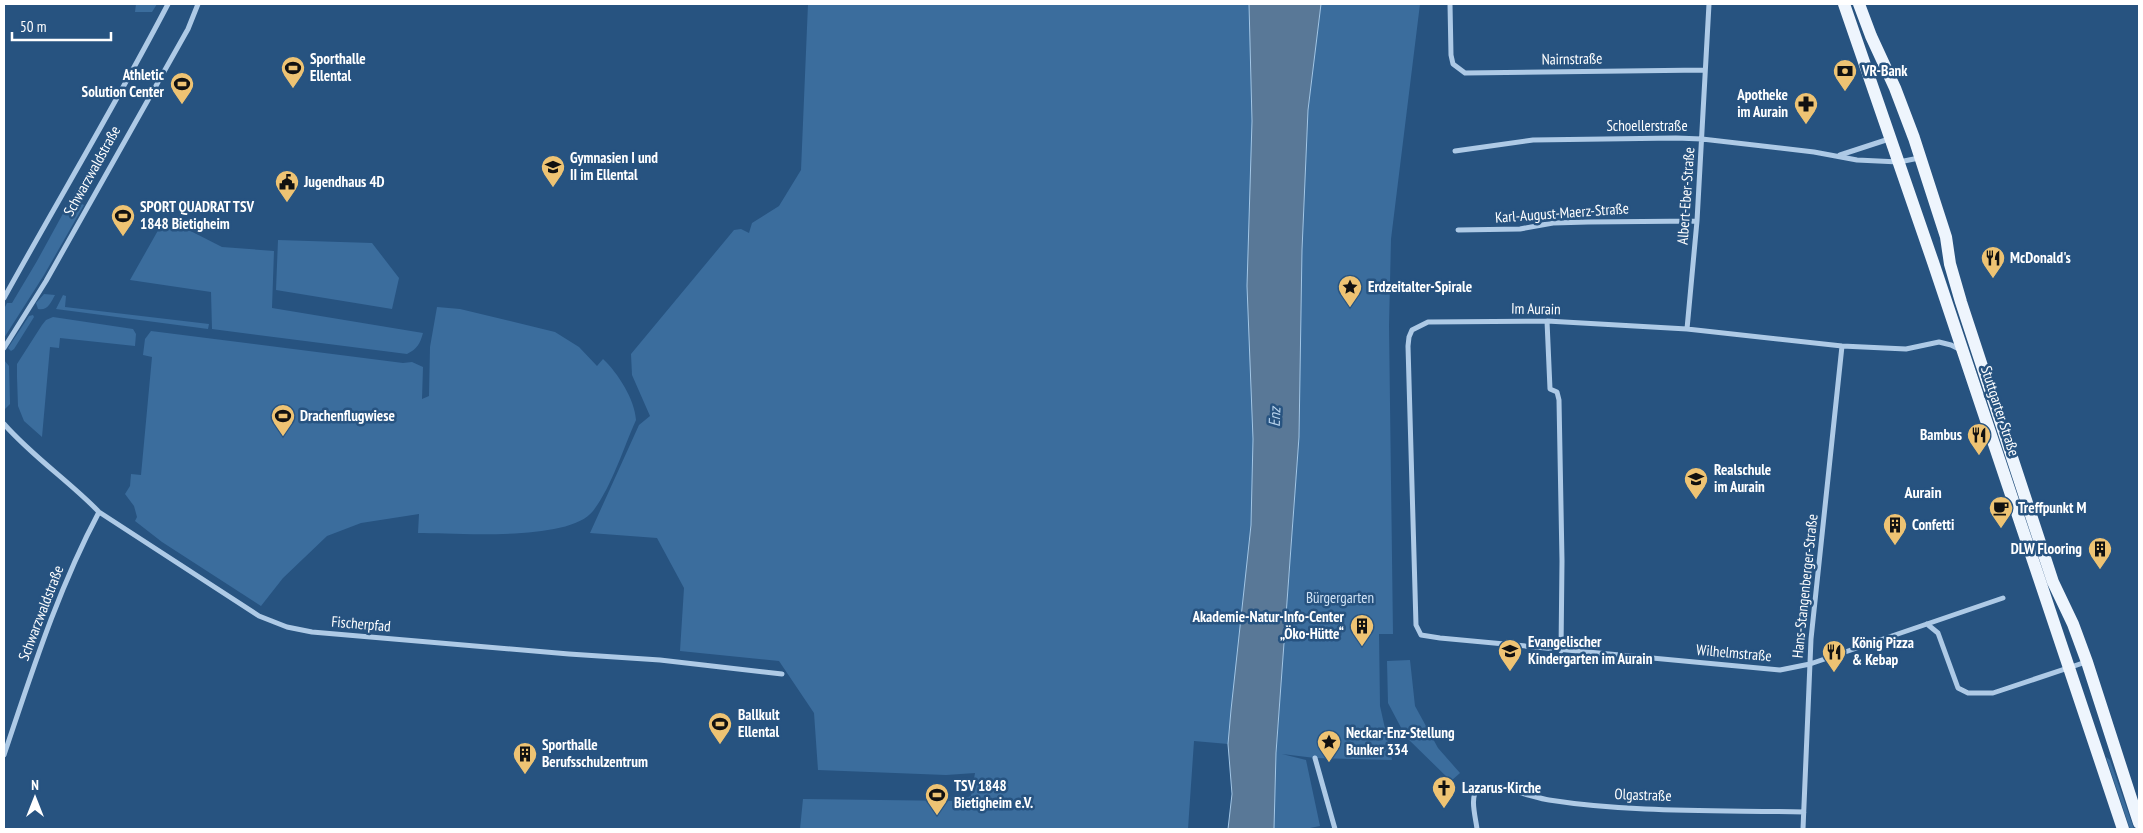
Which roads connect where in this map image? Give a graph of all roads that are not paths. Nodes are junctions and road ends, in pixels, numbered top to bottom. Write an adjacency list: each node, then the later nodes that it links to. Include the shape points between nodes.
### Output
1 (168, 4): 16 (street, Schwarzwaldstraße, via 128,81 68,180)
2 (198, 4): 20 (street, Schwarzwaldstraße, via 188,28 46,281)
3 (1450, 4): 7 (street, Nairnstraße, via 1451,55 1453,64 1465,73)
4 (1709, 4): 7 (street, Albert-Eber-Straße)
5 (1844, 4): 9 (main road, Stuttgarter Straße)
6 (1859, 4): 12 (main road, Stuttgarter Straße, via 1905,111)
7 (1704, 70): 8 (street, Albert-Eber-Straße)
8 (1702, 139): 10 (street, Schoellerstraße, via 1533,140); 11 (street, Schoellerstraße); 14 (street, Albert-Eber-Straße)
9 (1890, 139): 11 (street, Schoellerstraße); 13 (main road, Stuttgarter Straße)
10 (1455, 151)
11 (1840, 155): 13 (street, Schoellerstraße, via 1857,160)
12 (1920, 158): 13 (street, Schoellerstraße); 28 (main road, Stuttgarter Straße, via 1944,232 1961,302 2053,582)
13 (1899, 162): 21 (main road, Stuttgarter Straße)
14 (1697, 221): 15 (street, Karl-August-Maerz-Straße, via 1553,223 1520,229); 18 (street, Albert-Eber-Straße)
15 (1458, 230)
16 (4, 298)
17 (1547, 321): 18 (street, Im Aurain); 26 (street, Im Aurain, via 1428,322 1412,330 1409,337 1415,618); 27 (street, via 1550,389 1556,392 1559,400)
18 (1687, 329): 19 (street, Im Aurain)
19 (1842, 346): 21 (street, Im Aurain, via 1906,349 1939,342); 29 (street, Hans-Stangenberger-Straße)
20 (4, 348)
21 (1964, 352): 30 (main road, Stuttgarter Straße)
22 (4, 424): 23 (street, Fischerpfad)
23 (100, 512): 31 (street, Fischerpfad, via 259,616 288,627 312,632 660,660); 32 (street, Schwarzwaldstraße, via 81,546 53,614)
24 (2003, 598): 25 (street, Wilhelmstraße)
25 (1927, 624): 29 (street, Wilhelmstraße); 30 (street, via 1938,633 1958,688 1968,693 1993,693)
26 (1421, 635): 27 (street, Wilhelmstraße)
27 (1561, 651): 29 (street, Wilhelmstraße, via 1780,670)
28 (2087, 662): 30 (street); 35 (main road, Stuttgarter Straße)
29 (1810, 664): 34 (street, Hans-Stangenberger-Straße)
30 (2069, 668): 39 (main road, Stuttgarter Straße)
31 (782, 674)
32 (4, 755)
33 (1315, 758): 36 (street)
34 (1804, 812): 37 (street, Olgastraße, via 1601,806 1541,799 1484,786 1475,793); 38 (street, Hans-Stangenberger-Straße)
35 (2139, 823)
36 (1335, 829)
37 (1477, 829)
38 (1803, 829)
39 (2123, 829)

